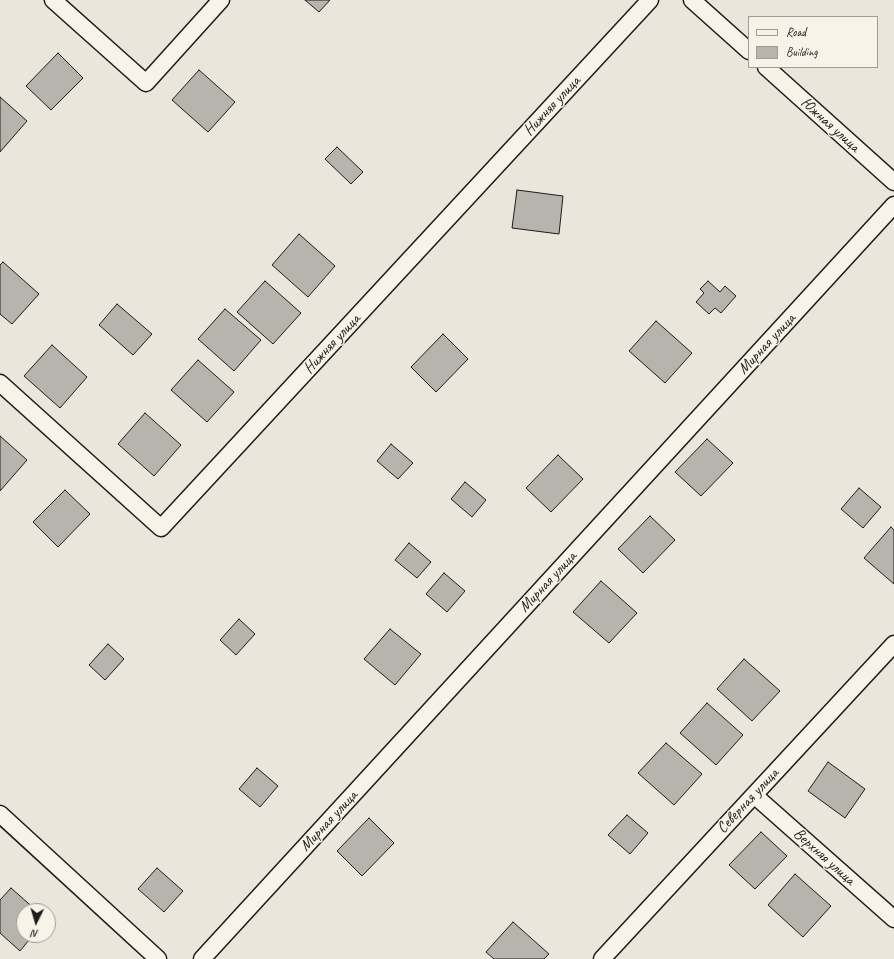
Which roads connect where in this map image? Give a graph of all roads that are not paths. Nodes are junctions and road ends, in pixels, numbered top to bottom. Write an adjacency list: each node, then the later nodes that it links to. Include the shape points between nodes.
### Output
1 (53, 0): 2 (street, via 146,83)
2 (221, 0)
3 (650, 0): 9 (street, Нижняя улица, via 161,528)
4 (692, 0): 5 (street)
5 (748, 50)
6 (767, 68): 7 (street, Южная улица)
7 (894, 182)
8 (894, 205): 15 (street, Мирная улица)
9 (0, 383)
10 (894, 644): 11 (street, Северная улица)
11 (754, 795): 13 (street, Верхняя улица); 16 (street, Северная улица)
12 (0, 814): 14 (street)
13 (894, 920)
14 (158, 959)
15 (202, 959)
16 (602, 959)

